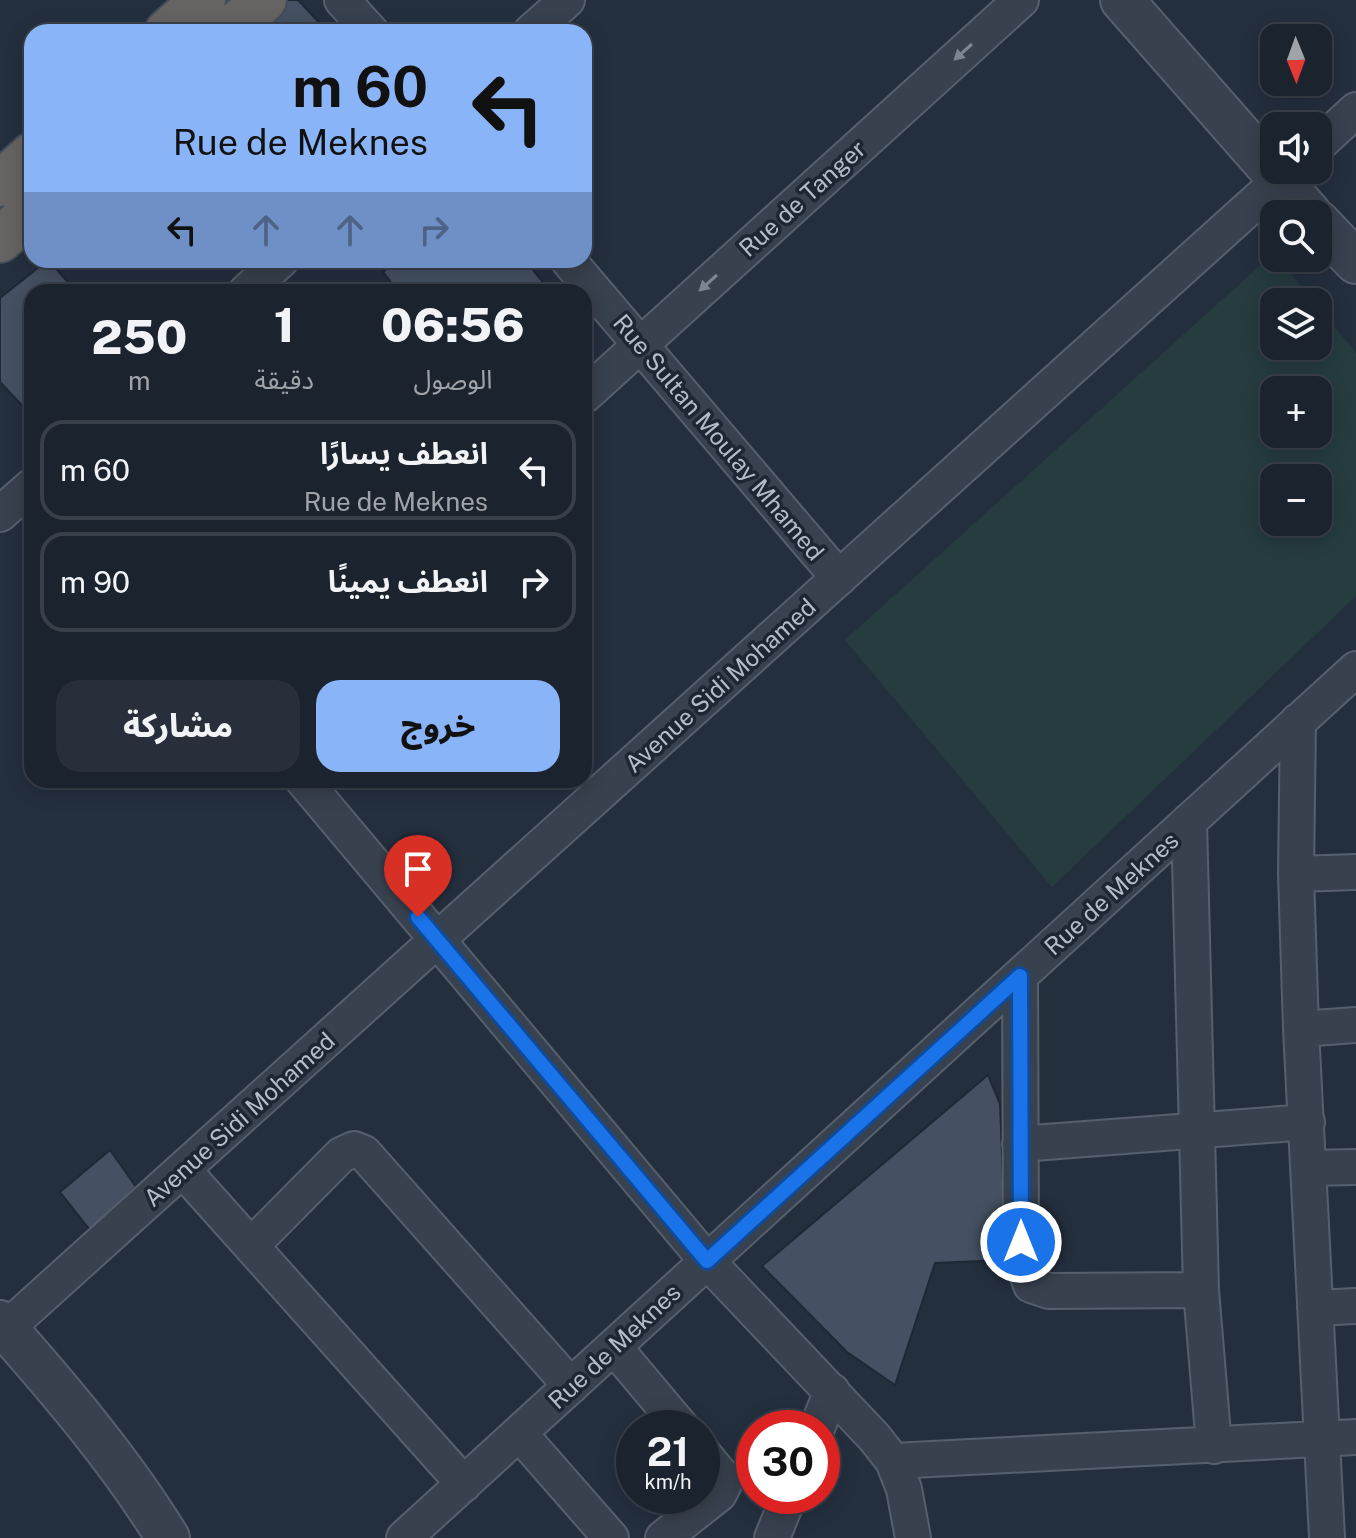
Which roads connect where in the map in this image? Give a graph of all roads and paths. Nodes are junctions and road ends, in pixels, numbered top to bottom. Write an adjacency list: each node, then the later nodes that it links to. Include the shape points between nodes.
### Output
1 (203, 0): 7 (highway)
2 (264, 0): 8 (highway)
3 (342, 0): 9 (street)
4 (567, 0): 10 (street)
5 (1021, 0): 26 (street, Rue de Tanger, one-way to 26)
6 (1122, 0): 13 (street)
7 (176, 24)
8 (237, 24)
9 (364, 24)
10 (540, 24)
11 (1356, 110): 12 (street)
12 (1332, 132)
13 (1260, 149)
14 (24, 162): 15 (highway)
15 (0, 184)
16 (1276, 184): 30 (street, Avenue Sidi Mohamed)
17 (24, 218): 19 (highway)
18 (1332, 237): 20 (street)
19 (0, 240)
20 (1356, 262)
21 (272, 268): 23 (street)
22 (575, 268): 24 (street, Rue Sultan Moulay Mhamed)
23 (255, 284)
24 (589, 284)
25 (592, 288): 26 (street, Rue Sultan Moulay Mhamed)
26 (640, 344): 27 (street, Rue de Tanger); 30 (street, Rue Sultan Moulay Mhamed)
27 (592, 389)
28 (24, 493): 29 (street)
29 (0, 514)
30 (839, 578): 37 (street, Avenue Sidi Mohamed)
31 (1356, 669): 32 (street, Rue de Meknes)
32 (1298, 721): 34 (street, Rue de Meknes); 36 (street)
33 (310, 788): 37 (street)
34 (1189, 821): 38 (street, Rue de Meknes); 42 (street)
35 (1356, 872): 36 (street)
36 (1296, 874): 40 (street)
37 (438, 940): 46 (street, Avenue Sidi Mohamed); 48 (street)
38 (1020, 976): 43 (street); 48 (street, Rue de Meknes)
39 (1356, 1025): 40 (street)
40 (1301, 1029): 41 (street)
41 (1307, 1122): 42 (street); 45 (street)
42 (1196, 1132): 43 (street); 49 (street)
43 (1020, 1144): 49 (street, via 1021,1242 1031,1285 1049,1291)
44 (1356, 1167): 45 (street)
45 (1309, 1168): 51 (street)
46 (183, 1170): 47 (street); 52 (street, Avenue Sidi Mohamed)
47 (252, 1245): 54 (street, via 341,1155 354,1149 364,1153); 64 (street)
48 (707, 1261): 53 (street, Rue de Meknes); 55 (street)
49 (1201, 1290): 61 (street)
50 (1356, 1306): 51 (street)
51 (1315, 1308): 60 (street)
52 (2, 1328): 69 (street, via 91,1429)
53 (614, 1347): 54 (street, Rue de Meknes); 56 (street)
54 (571, 1386): 58 (street, Rue de Meknes)
55 (832, 1391): 57 (street); 62 (street)
56 (667, 1410)
57 (824, 1410)
58 (519, 1433): 64 (street, Rue de Meknes); 70 (street)
59 (1356, 1437): 60 (street)
60 (1322, 1439): 61 (street); 74 (street)
61 (1214, 1446): 62 (street)
62 (893, 1461): 73 (street)
63 (720, 1474): 65 (street)
64 (464, 1484): 68 (street, Rue de Meknes)
65 (720, 1492)
66 (694, 1514): 71 (street)
67 (782, 1514): 72 (street)
68 (422, 1532)
69 (168, 1538)
70 (611, 1538)
71 (663, 1538)
72 (772, 1538)
73 (913, 1538)
74 (1327, 1538)

